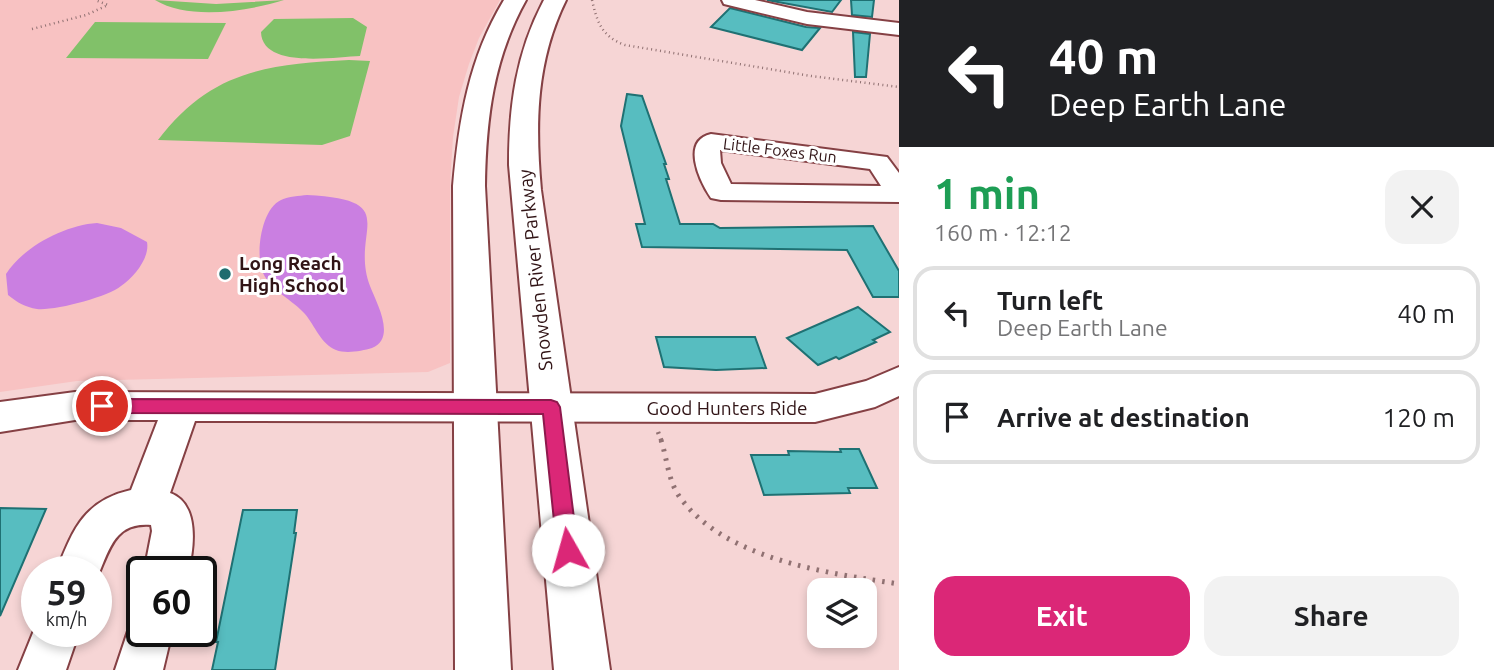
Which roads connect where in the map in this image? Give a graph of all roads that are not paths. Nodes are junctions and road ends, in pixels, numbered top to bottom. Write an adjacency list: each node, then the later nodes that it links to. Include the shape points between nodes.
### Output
1 (514, 0): 8 (main road, via 484,67 471,139)
2 (555, 0): 9 (main road, Snowden River Parkway, via 534,45 522,141)
3 (731, 0): 4 (street, via 807,18)
4 (899, 29)
5 (899, 193): 5 (street, Little Foxes Run, via 878,162 711,141 707,146 708,163 721,192)
6 (899, 380): 9 (street, Good Hunters Ride, via 875,393 815,408)
7 (181, 407): 8 (street, Good Hunters Ride); 10 (street, Good Hunters Ride, via 75,406); 11 (street)
8 (475, 407): 9 (street, Good Hunters Ride); 18 (main road)
9 (551, 407): 19 (main road, Snowden River Parkway)
10 (0, 417)
11 (145, 506): 12 (street, via 112,514 100,525); 13 (street, via 162,508 174,526)
12 (84, 556)
13 (170, 556)
14 (50, 647): 16 (street)
15 (145, 647): 17 (street)
16 (42, 670)
17 (139, 670)
18 (483, 670)
19 (582, 670)

